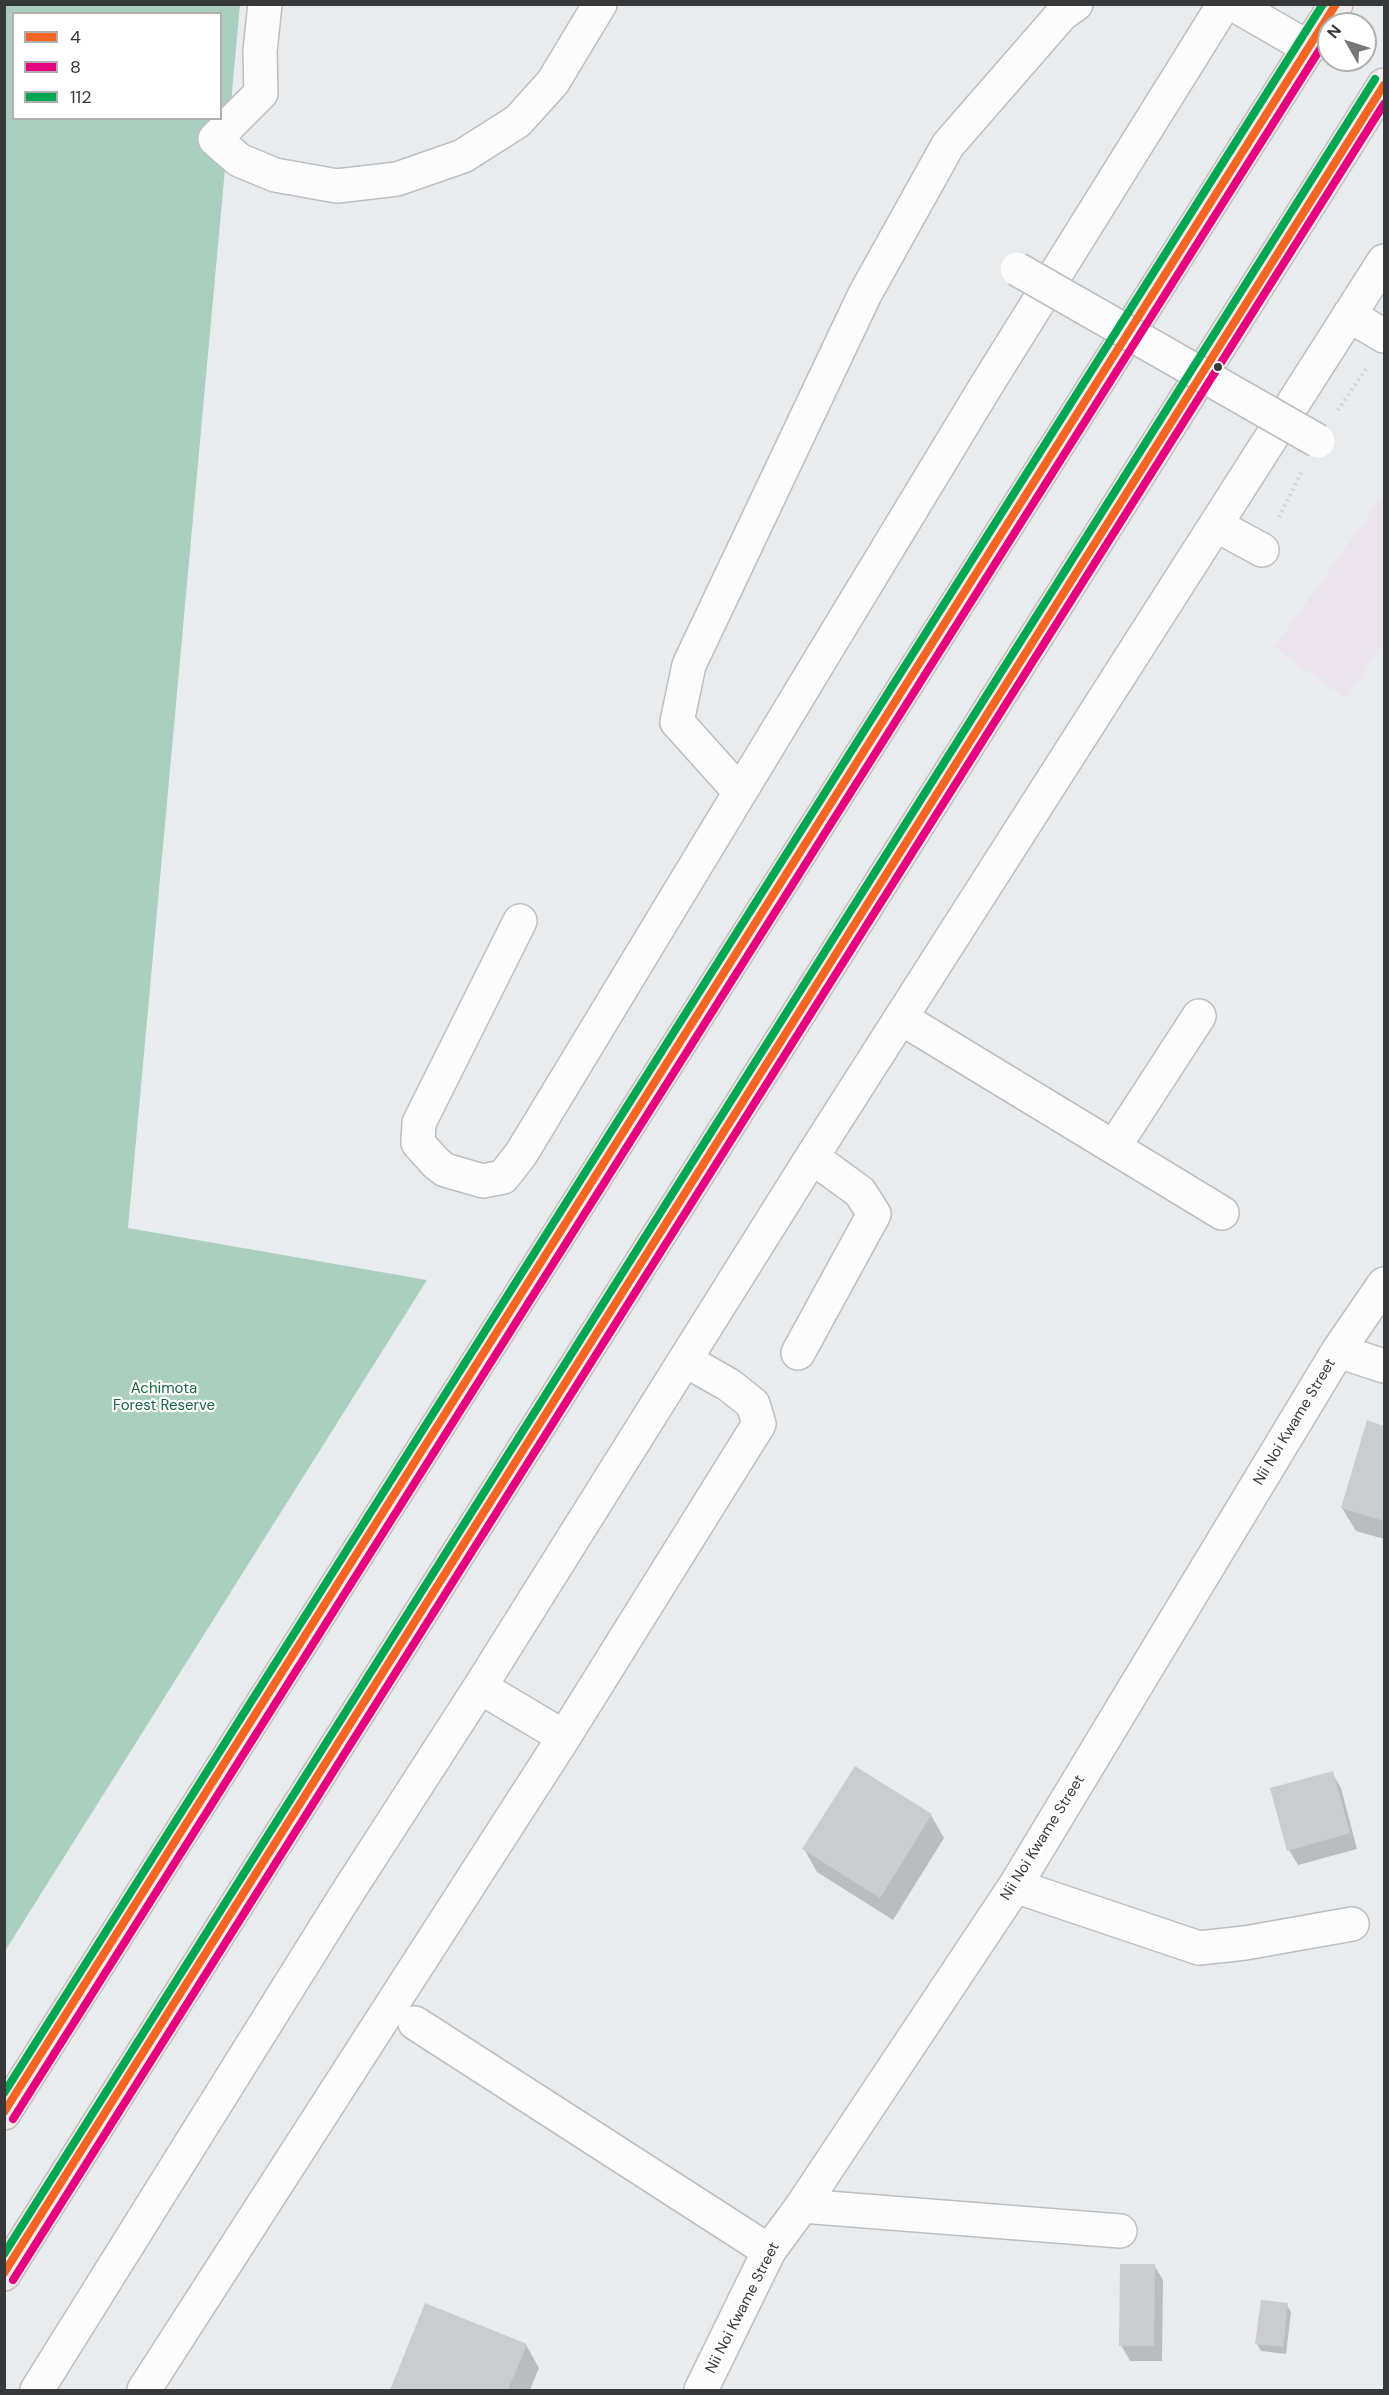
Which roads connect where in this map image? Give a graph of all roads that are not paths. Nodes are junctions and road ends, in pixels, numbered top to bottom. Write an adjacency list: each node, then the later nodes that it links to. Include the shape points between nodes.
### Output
1 (265, 4): 2 (street, via 261,93 214,139 239,160 275,175 337,186 397,179 441,164 463,156 518,121 553,82)
2 (600, 4)
3 (1076, 4): 16 (street, via 1062,14 948,145 865,294 689,665 677,722)
4 (1224, 4): 16 (street, via 1120,154 979,381)
5 (1233, 4): 7 (street)
6 (1336, 4): 7 (highway)
7 (1308, 48): 33 (highway)
8 (1384, 85): 37 (highway)
9 (1384, 261): 11 (street)
10 (1017, 269): 13 (street, bridge)
11 (1349, 315): 12 (street); 14 (street)
12 (1384, 336)
13 (1318, 441)
14 (1216, 525): 15 (street); 19 (street)
15 (1262, 550)
16 (740, 792): 17 (street, via 520,1154 503,1177 483,1181 436,1163 418,1143 419,1123)
17 (520, 921)
18 (1199, 1016): 20 (street)
19 (901, 1018): 20 (street); 21 (street)
20 (1113, 1147): 22 (street)
21 (812, 1157): 25 (street, via 860,1192 874,1214); 26 (street)
22 (1222, 1213)
23 (1384, 1284): 24 (street, Nii Noi Kwame Street)
24 (1338, 1351): 27 (street); 30 (street, Nii Noi Kwame Street)
25 (798, 1353)
26 (685, 1360): 28 (street); 29 (street, via 753,1404 759,1424)
27 (1384, 1366)
28 (480, 1687): 29 (street); 38 (street)
29 (564, 1737): 39 (street)
30 (1015, 1886): 31 (street, via 1199,1948); 34 (street, Nii Noi Kwame Street)
31 (1352, 1924)
32 (416, 2023): 36 (street)
33 (4, 2113)
34 (802, 2206): 35 (street); 36 (street, Nii Noi Kwame Street)
35 (1120, 2230)
36 (769, 2251): 40 (street, Nii Noi Kwame Street)
37 (4, 2274)
38 (37, 2391)
39 (144, 2391)
40 (701, 2391)

